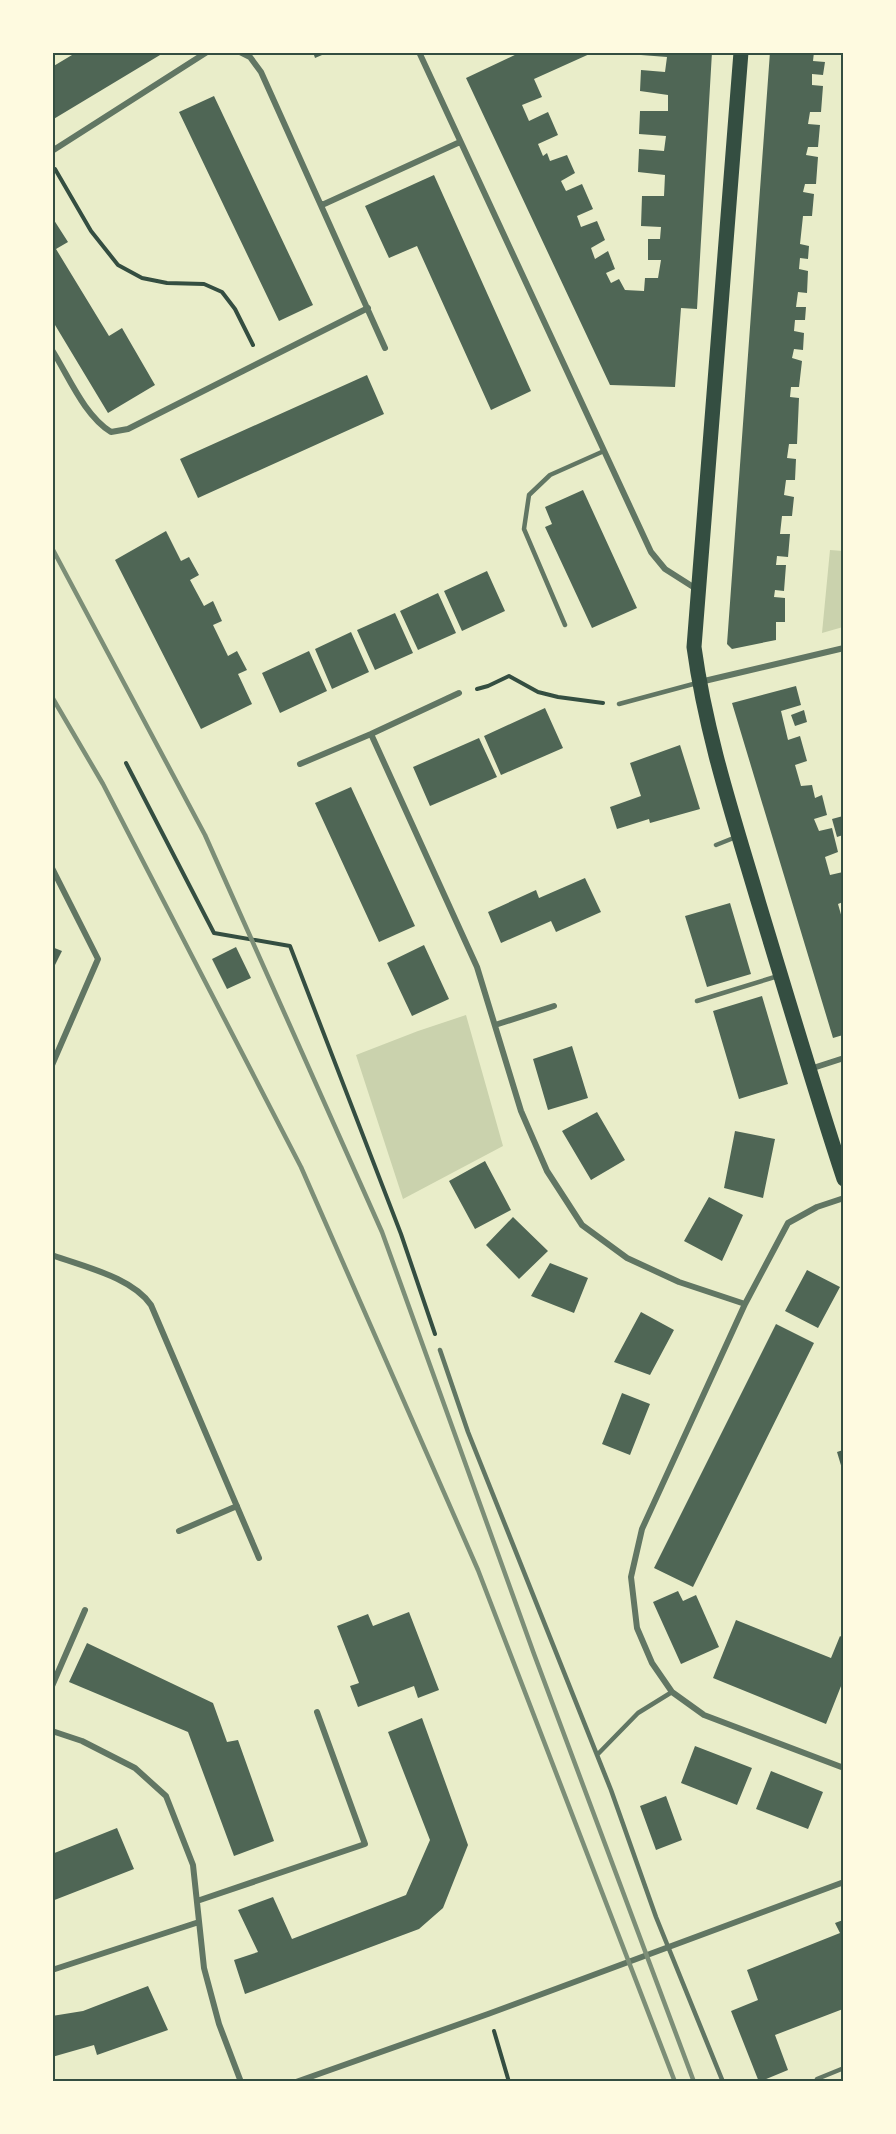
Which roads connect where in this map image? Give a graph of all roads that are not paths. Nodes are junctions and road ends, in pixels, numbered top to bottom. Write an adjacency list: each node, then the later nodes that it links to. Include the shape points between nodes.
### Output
1 (207, 52): 6 (street)
2 (240, 52): 7 (street, via 250,57 261,72)
3 (419, 52): 5 (street)
4 (741, 52): 12 (main road)
5 (460, 142): 7 (street); 11 (street)
6 (52, 151)
7 (322, 204): 8 (street)
8 (368, 308): 9 (street); 10 (street, via 128,429 111,432 99,425 88,410)
9 (385, 348)
10 (52, 350)
11 (604, 451): 12 (street, via 651,552 665,569); 13 (lane, via 550,475 529,495 524,529)
12 (699, 590): 15 (main road, via 694,647)
13 (565, 625)
14 (843, 648): 15 (street)
15 (699, 682): 17 (lane); 20 (main road)
16 (459, 693): 18 (street)
17 (619, 704)
18 (371, 734): 19 (street); 26 (street, via 477,967)
19 (300, 764)
20 (739, 836): 21 (lane); 23 (main road)
21 (716, 845)
22 (52, 867): 28 (street, via 98,959)
23 (781, 976): 24 (lane); 29 (main road)
24 (697, 1000)
25 (554, 1006): 26 (street)
26 (495, 1024): 33 (street, via 525,1121 547,1171 582,1226 627,1258 679,1282)
27 (843, 1058): 29 (street)
28 (52, 1065)
29 (808, 1070): 30 (main road)
30 (843, 1179)
31 (843, 1198): 33 (street, via 788,1223)
32 (52, 1255): 35 (street, via 128,1284 145,1297 160,1322)
33 (745, 1304): 40 (street, via 642,1529 630,1577 637,1628 652,1663)
34 (440, 1350): 43 (lane, via 472,1443)
35 (237, 1506): 36 (street); 37 (street)
36 (179, 1531)
37 (259, 1558)
38 (85, 1610): 39 (street)
39 (52, 1686)
40 (672, 1692): 43 (lane, via 638,1713); 44 (street, via 704,1715)
41 (317, 1712): 46 (street, via 365,1844)
42 (52, 1731): 46 (street, via 82,1741 135,1768 166,1796 193,1865)
43 (597, 1755): 52 (lane, via 656,1917)
44 (843, 1768)
45 (843, 1882): 51 (street)
46 (197, 1901): 47 (street)
47 (199, 1922): 48 (street); 50 (street, via 204,1968 219,2024)
48 (52, 1971)
49 (843, 2068): 53 (lane, via 817,2079)
50 (241, 2082)
51 (296, 2082)
52 (723, 2082)
53 (818, 2082)

